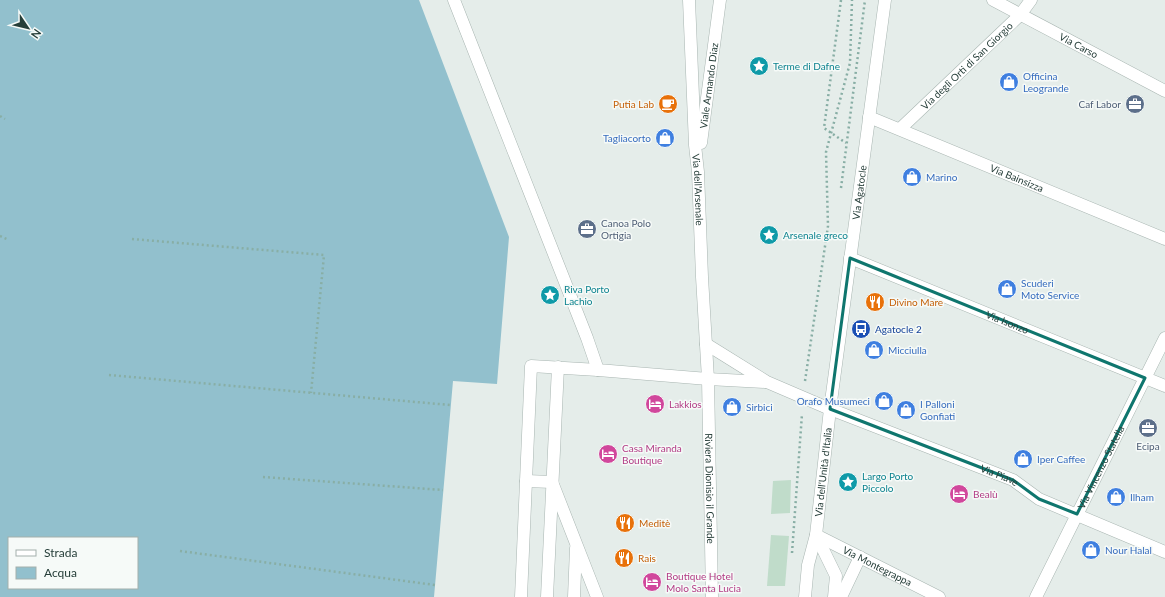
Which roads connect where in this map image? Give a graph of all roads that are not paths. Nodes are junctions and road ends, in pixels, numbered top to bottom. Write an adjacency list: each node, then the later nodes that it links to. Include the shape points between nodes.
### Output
1 (454, 0): 17 (street)
2 (689, 0): 11 (street, Via dell'Arsenale)
3 (720, 0): 11 (street, Viale Armando Diaz)
4 (885, 0): 9 (street, Via Agatocle)
5 (992, 0): 7 (street, Via Carso)
6 (1031, 0): 7 (street, Via degli Orti di San Giorgio)
7 (1020, 15): 8 (street, Via Carso); 10 (street, Via degli Orti di San Giorgio)
8 (1165, 91)
9 (869, 117): 10 (street, Via Bainsizza); 13 (street, Via Agatocle)
10 (900, 129): 12 (street, Via Bainsizza)
11 (698, 172): 15 (street, Via dell'Arsenale)
12 (1165, 239)
13 (850, 258): 18 (street, Via Isonzo); 22 (street, Via Agatocle)
14 (1165, 338): 18 (street, Via Vincenzo Statella)
15 (706, 344): 19 (street, Via dell'Arsenale); 20 (street)
16 (558, 367): 17 (street); 23 (street, via 531,366); 24 (street)
17 (598, 370): 19 (street)
18 (1145, 378): 21 (street, Via Isonzo); 25 (street, Via Vincenzo Statella)
19 (708, 379): 20 (street); 34 (street, Riviera Dionisio il Grande)
20 (767, 382): 22 (street, Via Piave)
21 (1165, 386)
22 (830, 409): 25 (street, Via Piave, via 1013,480 1039,499); 26 (street, Via dell'Unità d'Italia)
23 (526, 481): 24 (street); 30 (street)
24 (552, 482): 27 (street); 31 (street)
25 (1077, 514): 28 (street, Via Piave); 39 (street, Via Vincenzo Statella)
26 (816, 535): 29 (street, Via Montegrappa); 35 (street, Via dell'Unità d'Italia, via 808,565); 36 (street, via 836,576)
27 (576, 541): 32 (street); 33 (street)
28 (1165, 552)
29 (860, 557): 37 (street); 38 (street, Via Montegrappa)
30 (521, 597)
31 (547, 597)
32 (574, 597)
33 (597, 597)
34 (712, 597)
35 (805, 597)
36 (834, 597)
37 (841, 597)
38 (939, 597)
39 (1036, 597)

